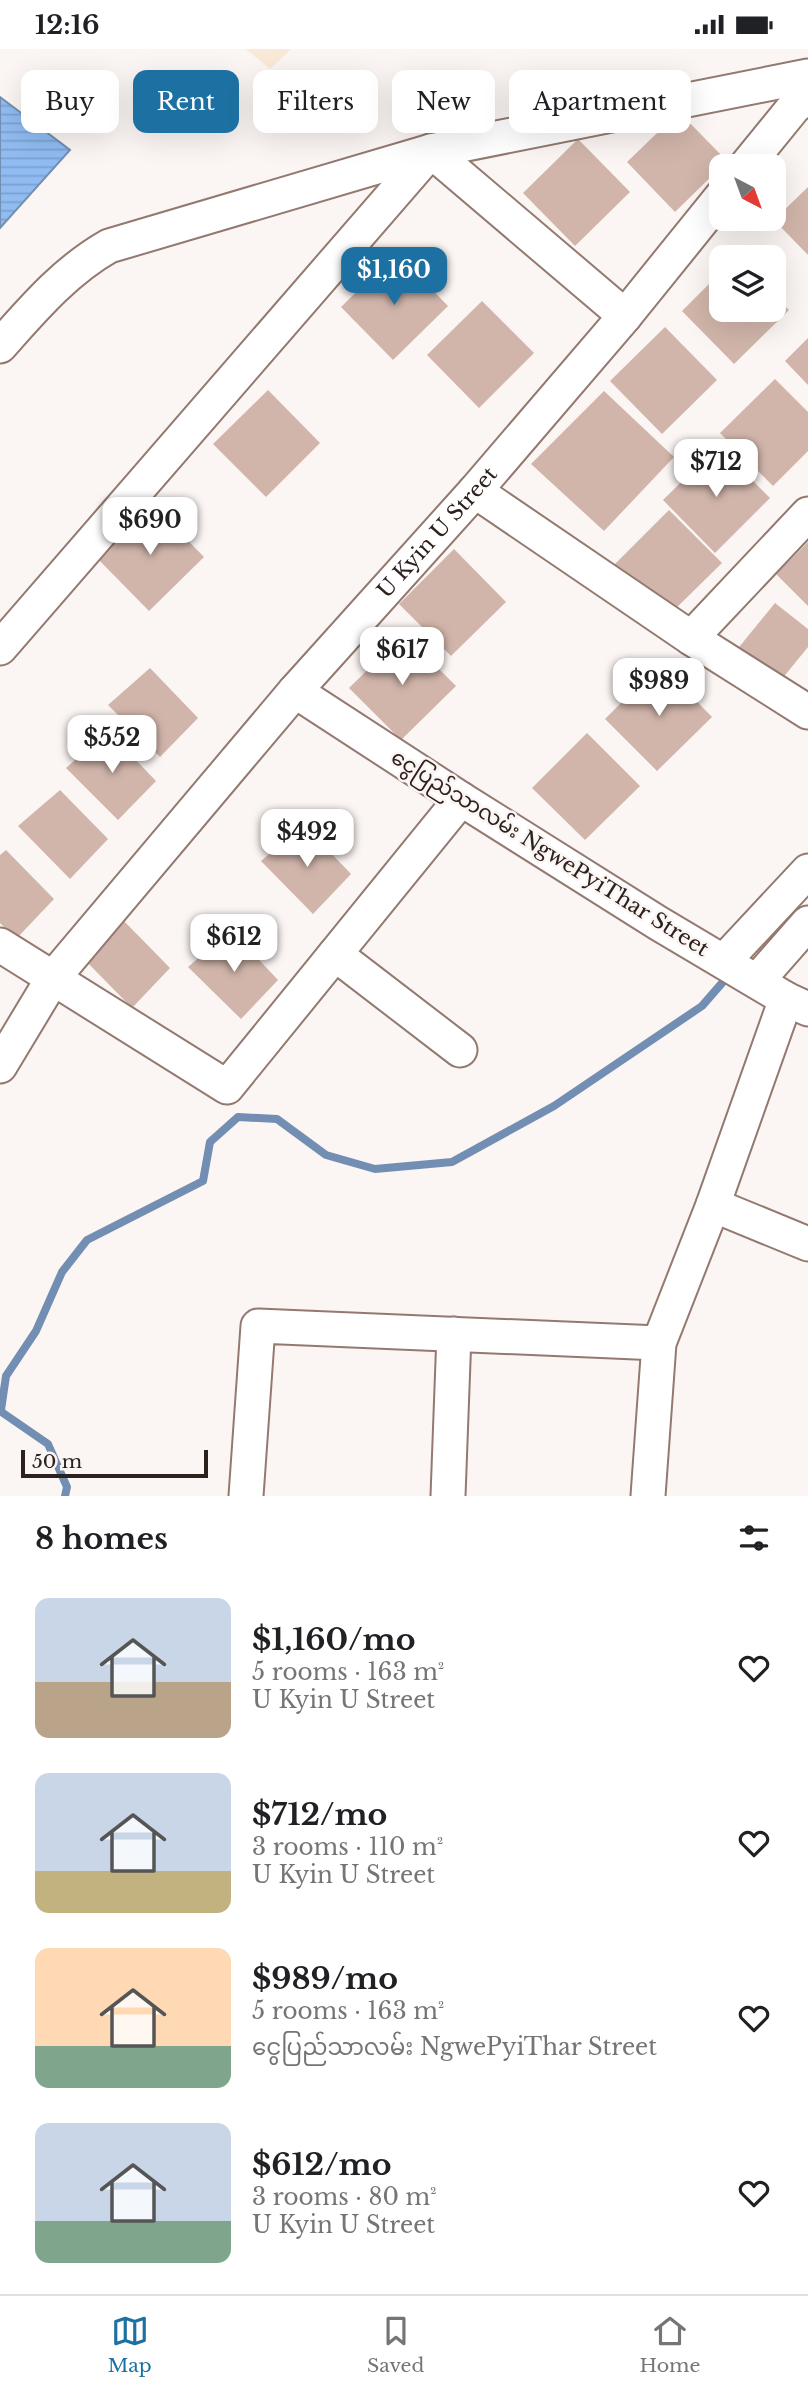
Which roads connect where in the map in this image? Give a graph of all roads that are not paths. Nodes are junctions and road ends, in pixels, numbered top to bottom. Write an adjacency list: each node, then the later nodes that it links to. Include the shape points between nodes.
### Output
1 (808, 76): 3 (street)
2 (808, 96): 4 (street)
3 (431, 151): 6 (street); 7 (street, via 109,246 82,261); 11 (street)
4 (756, 154)
5 (709, 212): 6 (street, U Kyin U Street)
6 (625, 316): 8 (street, U Kyin U Street)
7 (0, 346)
8 (475, 491): 10 (street); 12 (street, U Kyin U Street)
9 (808, 515): 10 (street)
10 (691, 638): 13 (street)
11 (0, 648)
12 (295, 691): 14 (street, ငွေပြည်သာလမ်း NgwePyiThar Street); 20 (street, U Kyin U Street)
13 (808, 712)
14 (461, 799): 18 (street); 19 (street, ငွေပြည်သာလမ်း NgwePyiThar Street)
15 (808, 871): 19 (street)
16 (808, 923): 21 (street)
17 (0, 945): 20 (street)
18 (335, 954): 20 (street, via 226,1087); 23 (street)
19 (724, 961): 21 (street, ငွေပြည်သာလမ်း NgwePyiThar Street)
20 (53, 978): 24 (street, U Kyin U Street)
21 (757, 981): 22 (street, ငွေပြည်သာလမ်း NgwePyiThar Street)
22 (797, 1004): 25 (street)
23 (460, 1050)
24 (0, 1066)
25 (713, 1205): 26 (street); 28 (street)
26 (808, 1244)
27 (454, 1334): 28 (street); 29 (street, via 258,1326); 30 (street)
28 (659, 1343): 31 (street)
29 (246, 1496)
30 (448, 1496)
31 (648, 1496)

